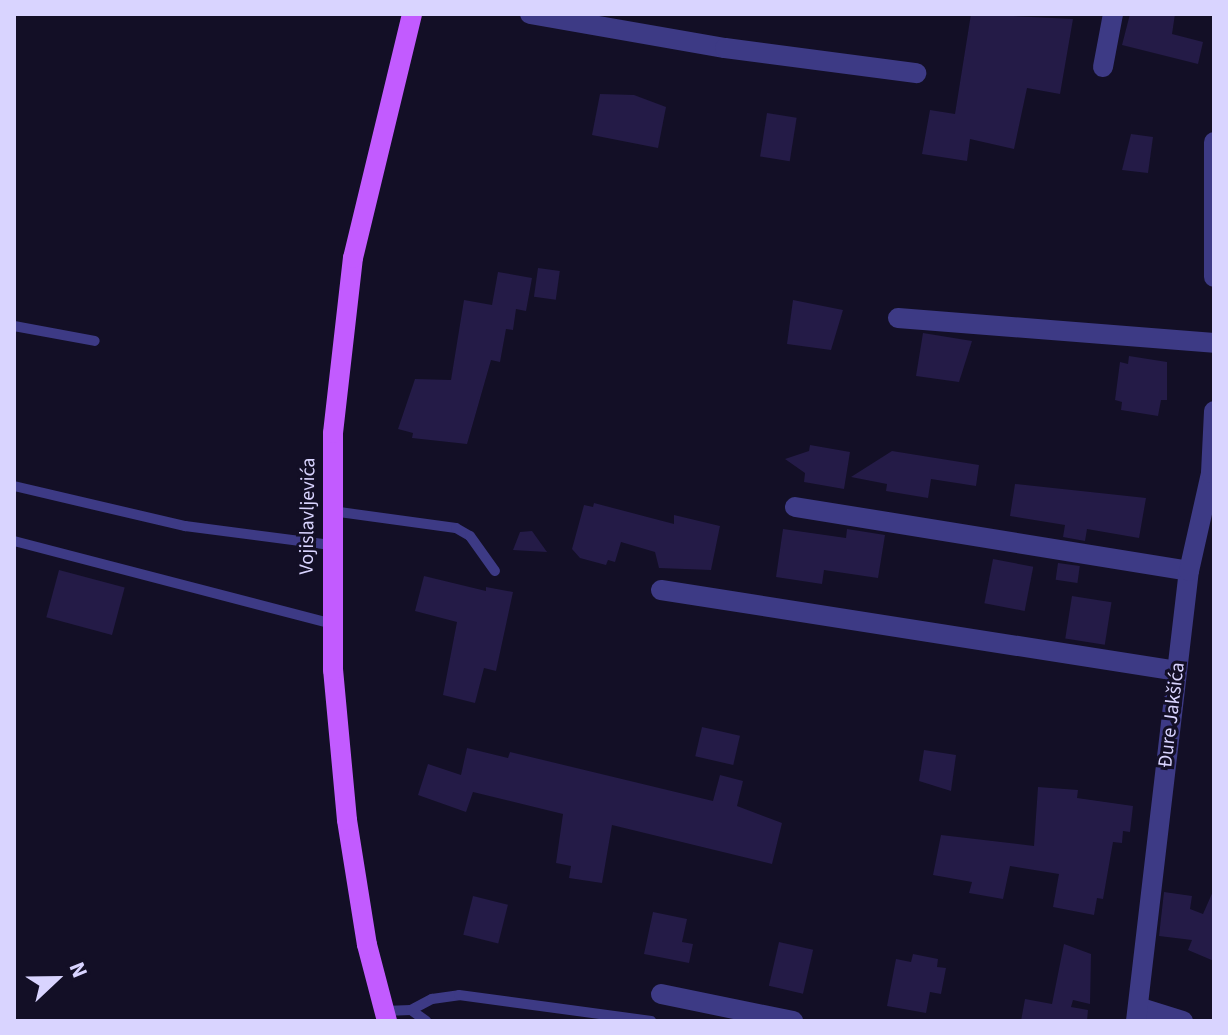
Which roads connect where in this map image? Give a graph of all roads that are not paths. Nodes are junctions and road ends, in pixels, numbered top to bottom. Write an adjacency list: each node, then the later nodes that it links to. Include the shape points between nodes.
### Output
1 (412, 14): 15 (main road, Vojislavljevića, via 353,258 333,433)
2 (530, 14): 5 (street, via 725,48)
3 (1113, 14): 4 (street)
4 (1103, 67)
5 (916, 73)
6 (1214, 142): 7 (street)
7 (1214, 277)
8 (898, 318): 11 (street)
9 (14, 326): 10 (lane)
10 (95, 341)
11 (1214, 343)
12 (1214, 411): 19 (street, Đure Jakšića, via 1211,473)
13 (14, 486): 17 (lane, via 185,526)
14 (795, 507): 19 (street)
15 (332, 511): 17 (main road, Vojislavljevića); 18 (lane, via 456,528 470,536)
16 (14, 541): 21 (lane)
17 (331, 545): 21 (main road, Vojislavljevića)
18 (495, 571)
19 (1189, 571): 22 (street, Đure Jakšića)
20 (661, 590): 22 (street)
21 (332, 624): 26 (main road, Vojislavljevića, via 347,820)
22 (1177, 671): 25 (street, Đure Jakšića)
23 (661, 994): 29 (street)
24 (411, 1010): 26 (lane); 27 (lane); 28 (lane, via 432,999 459,995)
25 (1137, 1014): 30 (street)
26 (386, 1016)
27 (426, 1021)
28 (651, 1021)
29 (793, 1021)
30 (1183, 1021)

